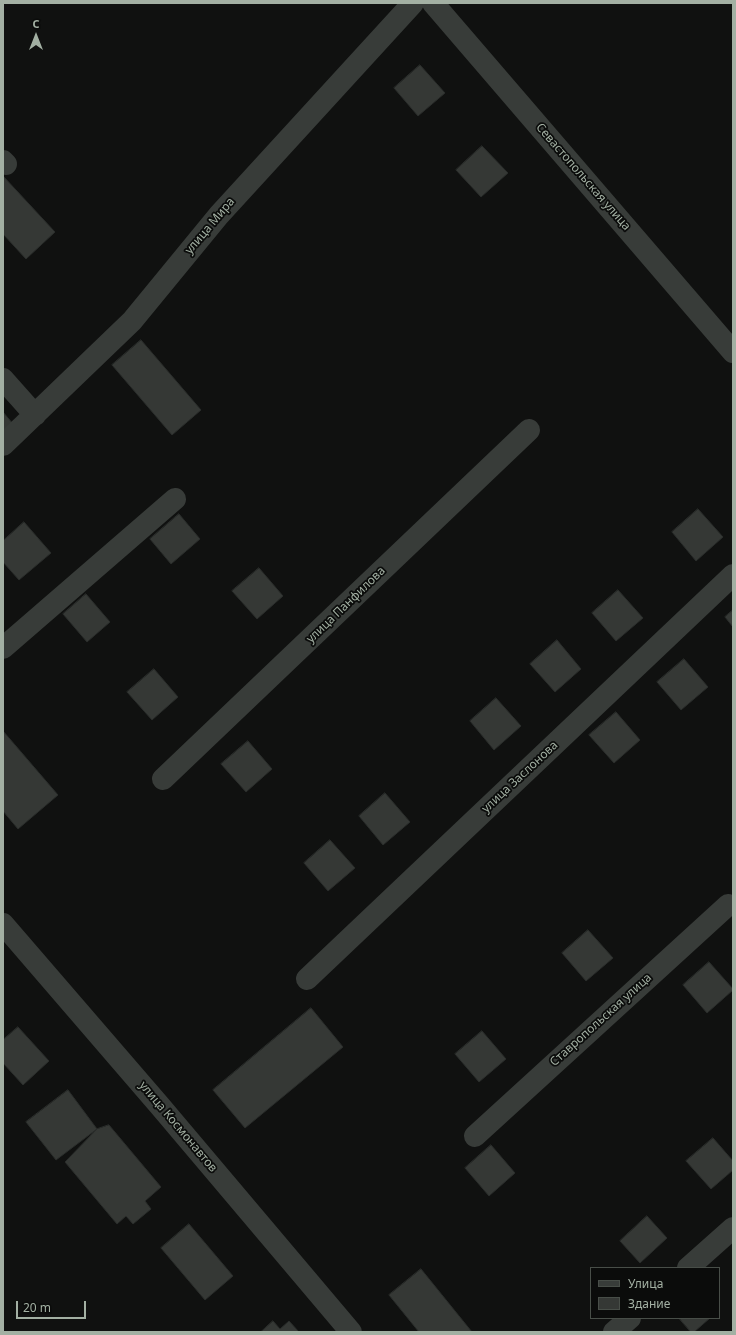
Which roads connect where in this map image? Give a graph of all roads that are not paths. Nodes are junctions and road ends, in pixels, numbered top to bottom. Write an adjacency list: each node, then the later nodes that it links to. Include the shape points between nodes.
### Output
1 (413, 3): 5 (street, улица Мира, via 219,215 132,321)
2 (433, 3): 3 (street, Севастопольская улица)
3 (733, 352)
4 (3, 379): 5 (street)
5 (35, 415): 7 (street, улица Мира)
6 (529, 430): 11 (street, улица Панфилова)
7 (3, 445)
8 (175, 499): 10 (street)
9 (733, 575): 14 (street, улица Заслонова)
10 (3, 648)
11 (163, 779)
12 (728, 905): 15 (street, Ставропольская улица)
13 (3, 924): 19 (street, улица Космонавтов)
14 (308, 979)
15 (475, 1136)
16 (733, 1228): 17 (street)
17 (689, 1267)
18 (629, 1319): 20 (street)
19 (352, 1332)
20 (614, 1332)

